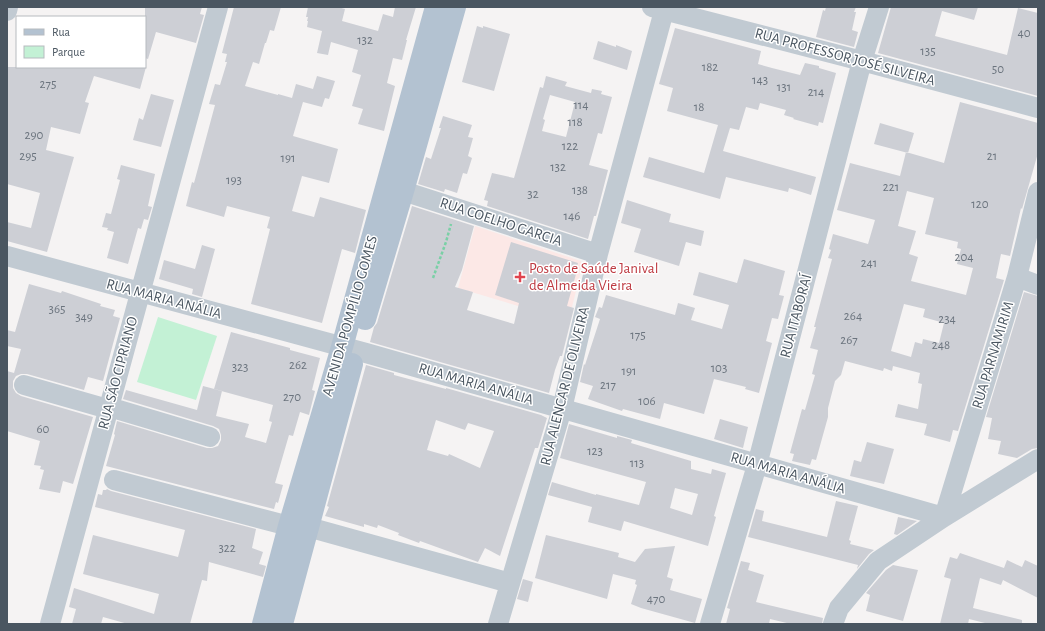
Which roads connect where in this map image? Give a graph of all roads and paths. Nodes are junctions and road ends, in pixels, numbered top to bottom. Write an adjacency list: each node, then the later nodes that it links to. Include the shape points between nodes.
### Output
1 (8, 7): 7 (street)
2 (218, 7): 18 (street, RUA SÃO CIPRIANO)
3 (436, 7): 19 (main road, AVENIDA POMPÍLIO GOMES)
4 (455, 7): 10 (main road, AVENIDA POMPÍLIO GOMES)
5 (879, 7): 8 (street, RUA ITABORAÍ)
6 (660, 8): 8 (street, RUA PROFESSOR JOSÉ SILVEIRA); 13 (street, RUA ALENCAR DE OLIVEIRA)
7 (7, 11)
8 (862, 61): 9 (street, RUA PROFESSOR JOSÉ SILVEIRA); 25 (street, RUA ITABORAÍ)
9 (1038, 108)
10 (403, 190): 12 (street, RUA COELHO GARCIA); 19 (main road, AVENIDA POMPÍLIO GOMES)
11 (1038, 192): 15 (street, RUA PARNAMIRIM)
12 (456, 208): 13 (street, RUA COELHO GARCIA); 16 (path)
13 (598, 254): 22 (street, RUA ALENCAR DE OLIVEIRA)
14 (7, 256): 18 (street, RUA MARIA ANÁLIA)
15 (1017, 277): 17 (street); 27 (street, RUA PARNAMIRIM)
16 (433, 278)
17 (1038, 285)
18 (140, 292): 19 (street, RUA MARIA ANÁLIA); 21 (street, RUA SÃO CIPRIANO)
19 (349, 349): 22 (street, RUA MARIA ANÁLIA); 28 (main road, AVENIDA POMPÍLIO GOMES)
20 (24, 385): 21 (street)
21 (108, 408): 23 (street); 30 (street, RUA SÃO CIPRIANO)
22 (562, 409): 25 (street, RUA MARIA ANÁLIA); 29 (street, RUA ALENCAR DE OLIVEIRA)
23 (210, 436)
24 (1038, 459): 27 (street)
25 (757, 464): 27 (street, RUA MARIA ANÁLIA); 34 (street, RUA ITABORAÍ)
26 (114, 480): 28 (street)
27 (944, 517): 35 (street, via 878,561 839,608)
28 (298, 526): 29 (street); 31 (main road, AVENIDA POMPÍLIO GOMES); 32 (main road, AVENIDA POMPÍLIO GOMES)
29 (510, 583): 33 (street, RUA ALENCAR DE OLIVEIRA)
30 (50, 624)
31 (263, 624)
32 (282, 624)
33 (498, 624)
34 (710, 624)
35 (834, 624)

